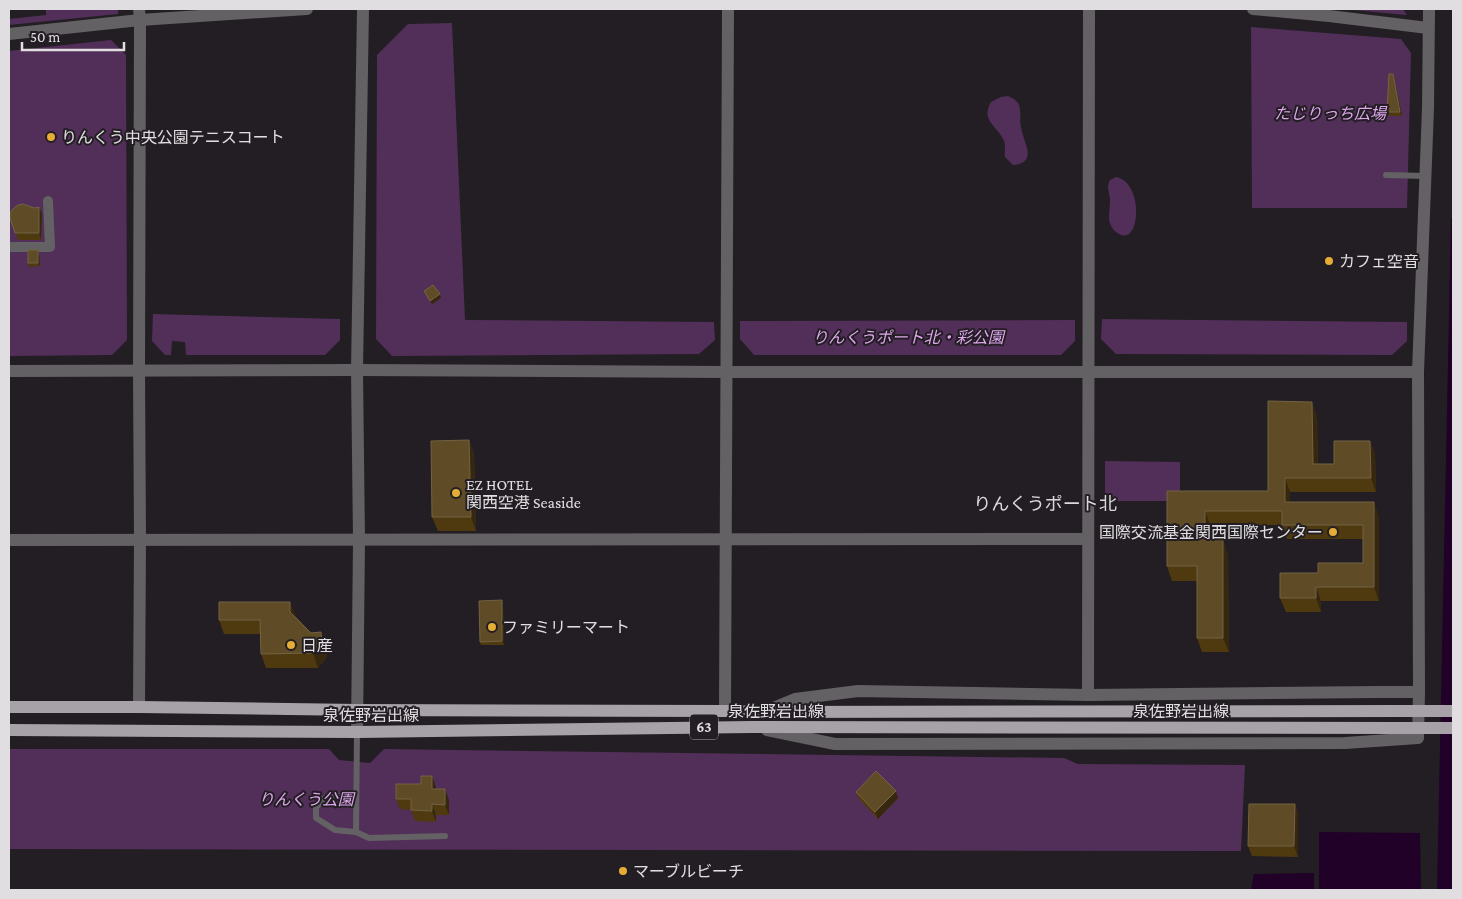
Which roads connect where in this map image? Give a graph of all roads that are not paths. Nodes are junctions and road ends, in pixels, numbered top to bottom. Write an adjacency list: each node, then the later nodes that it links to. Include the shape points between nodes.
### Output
1 (308, 9): 7 (street)
2 (363, 9): 14 (street)
3 (728, 9): 17 (street)
4 (1089, 9): 18 (street)
5 (1253, 9): 8 (street)
6 (1428, 9): 8 (street)
7 (139, 14): 9 (street); 16 (street)
8 (1428, 28): 11 (street)
9 (9, 34)
10 (1386, 175): 11 (lane)
11 (1426, 176): 19 (street)
12 (48, 201): 13 (street, via 50,247)
13 (9, 247)
14 (357, 370): 16 (street); 17 (street); 24 (street)
15 (9, 371): 16 (street)
16 (139, 371): 23 (street)
17 (726, 372): 18 (street); 20 (street)
18 (1089, 372): 19 (street); 21 (street)
19 (1418, 372): 25 (street)
20 (725, 538): 21 (street); 24 (street); 30 (street)
21 (1088, 538): 26 (street)
22 (9, 540): 23 (street)
23 (140, 540): 24 (street); 28 (street)
24 (359, 540): 29 (street)
25 (1419, 692): 26 (street); 33 (street, via 1418,738 1345,742 835,744)
26 (1088, 695): 32 (street, via 858,691 795,699)
27 (9, 707): 28 (main road, 泉佐野岩出線 / 63)
28 (138, 707): 29 (main road, 泉佐野岩出線 / 63)
29 (358, 710): 30 (main road, 泉佐野岩出線 / 63); 36 (street)
30 (724, 711): 32 (main road, 泉佐野岩出線 / 63)
31 (1453, 711): 32 (main road, 泉佐野岩出線 / 63, bridge)
32 (764, 712)
33 (752, 727): 34 (main road, 泉佐野岩出線 / 63, bridge); 36 (main road, 泉佐野岩出線 / 63)
34 (1453, 728)
35 (9, 730): 36 (main road, 泉佐野岩出線 / 63)
36 (357, 732): 37 (lane)
37 (356, 796): 38 (lane); 38 (lane, via 323,799 316,808 316,818 335,830)
38 (356, 832): 39 (lane, via 369,838)
39 (445, 836)

